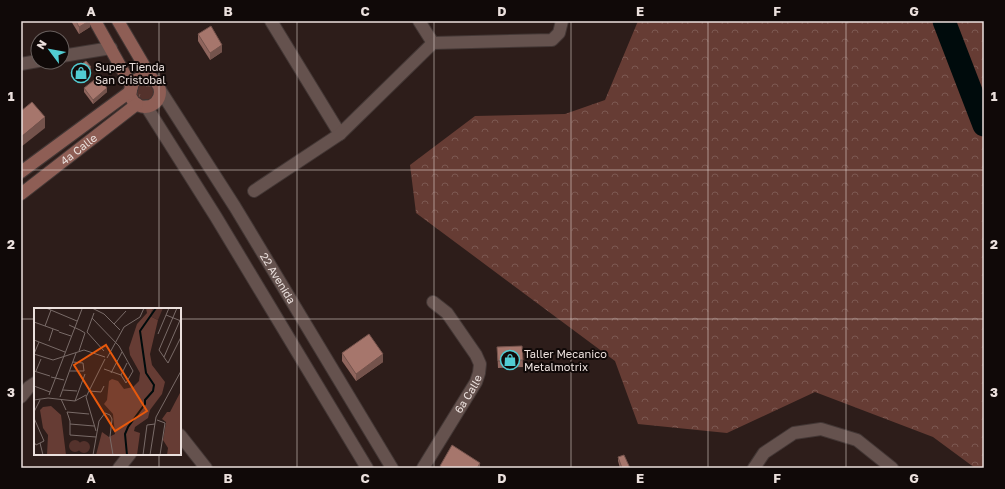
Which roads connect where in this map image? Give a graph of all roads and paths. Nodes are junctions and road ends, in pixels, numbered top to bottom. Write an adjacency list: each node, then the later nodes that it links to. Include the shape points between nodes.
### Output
1 (95, 21): 7 (main road)
2 (118, 21): 9 (main road)
3 (271, 21): 13 (street)
4 (419, 21): 6 (street)
5 (562, 21): 6 (street, via 559,33 552,40)
6 (432, 42): 13 (street)
7 (110, 48): 8 (street); 10 (main road)
8 (70, 55)
9 (152, 78): 10 (main road, via 142,77 134,82); 11 (main road)
10 (131, 89): 12 (main road, via 131,96); 14 (main road, 4a Calle)
11 (160, 90): 12 (main road, via 155,103); 17 (street, 22 Avenida)
12 (141, 105): 16 (main road, 4a Calle); 18 (street, 22 Avenida)
13 (340, 134): 15 (street)
14 (21, 172)
15 (254, 191)
16 (21, 194)
17 (236, 207): 18 (street); 27 (street, 22 Avenida)
18 (216, 217): 26 (street, 22 Avenida)
19 (433, 302): 28 (street, 6a Calle, via 447,313 480,364 476,382)
20 (34, 384): 21 (street)
21 (21, 397)
22 (181, 436): 25 (street)
23 (129, 455): 24 (street)
24 (119, 468)
25 (206, 468)
26 (367, 468)
27 (392, 468)
28 (423, 468)
29 (754, 468): 30 (street, via 764,453 794,433 821,429 858,440)
30 (892, 468)

